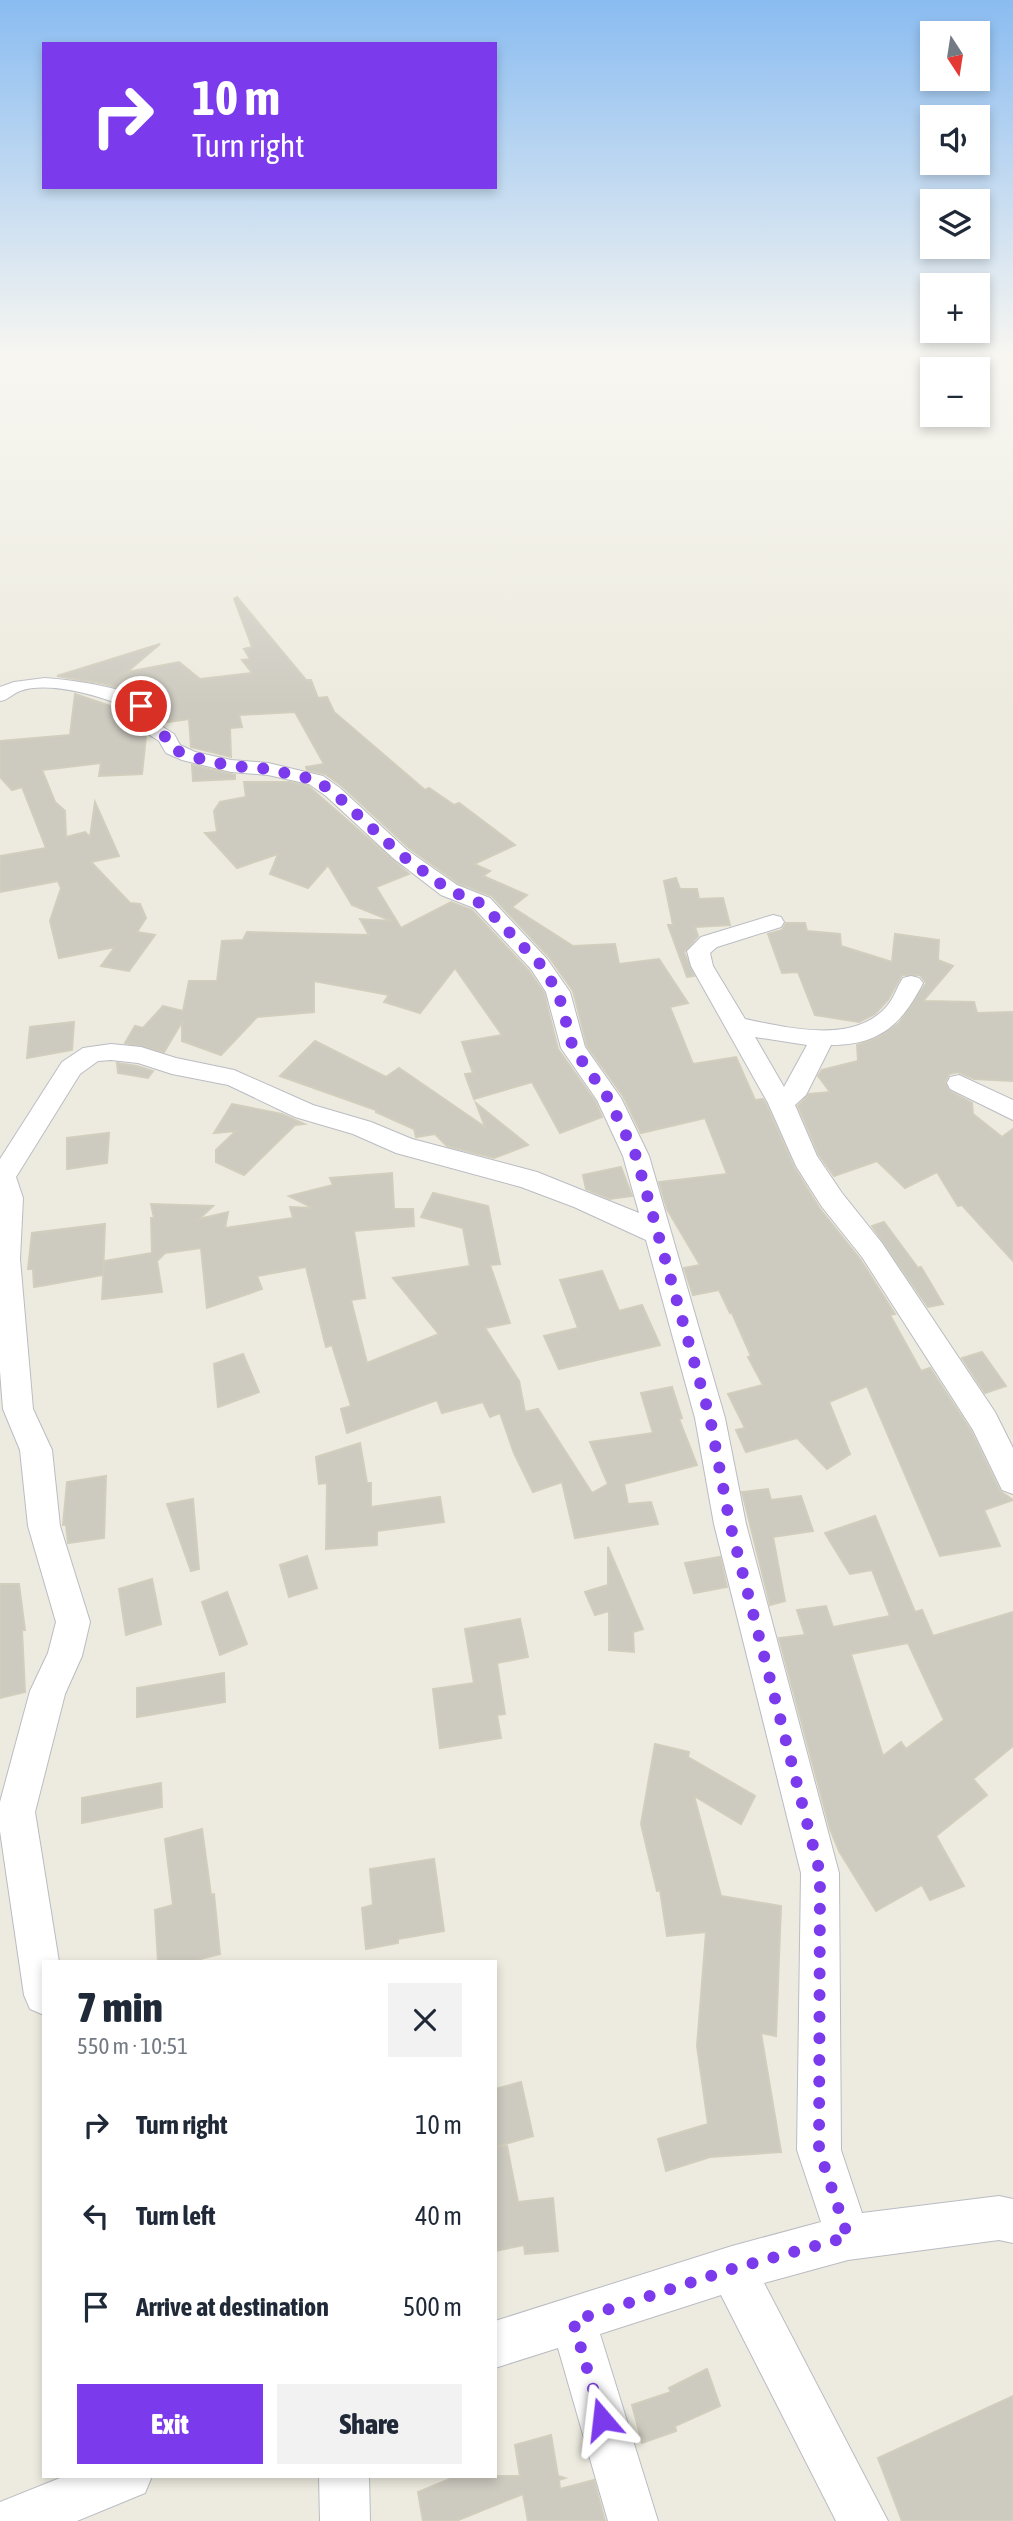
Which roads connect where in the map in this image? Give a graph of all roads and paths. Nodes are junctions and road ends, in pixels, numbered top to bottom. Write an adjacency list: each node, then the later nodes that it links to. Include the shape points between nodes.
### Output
1 (0, 696): 10 (street, via 15,687 68,685 148,710 149,726 167,738 173,749 189,756 316,780 400,854 449,890 482,904 540,964 558,992 573,1048 608,1098 636,1156)
2 (773, 922): 4 (street, via 709,942 698,951)
3 (911, 983): 5 (street, via 905,1003 883,1026)
4 (735, 1025): 5 (street); 7 (street)
5 (821, 1039): 7 (street, via 797,1088)
6 (959, 1083): 8 (street)
7 (781, 1103): 11 (street, via 805,1159 873,1250 984,1421)
8 (1013, 1111)
9 (1, 1174): 10 (street, via 71,1069 92,1054 111,1052 234,1078 304,1111 405,1146 528,1178); 12 (street, via 10,1198 6,1259 19,1409 36,1450 44,1526 73,1622 65,1656 48,1691 16,1811)
10 (656, 1233): 14 (street, via 710,1418 730,1524 820,1873 819,2150)
11 (1013, 1480)
12 (42, 1982)
13 (1013, 2221): 14 (street, via 999,2218)
14 (848, 2237): 15 (street)
15 (732, 2269): 16 (street); 24 (street)
16 (573, 2321): 17 (street); 23 (street)
17 (497, 2344)
18 (118, 2478): 20 (street)
19 (344, 2478): 22 (street)
20 (79, 2486): 21 (street)
21 (15, 2521)
22 (345, 2521)
23 (632, 2521)
24 (863, 2521)

